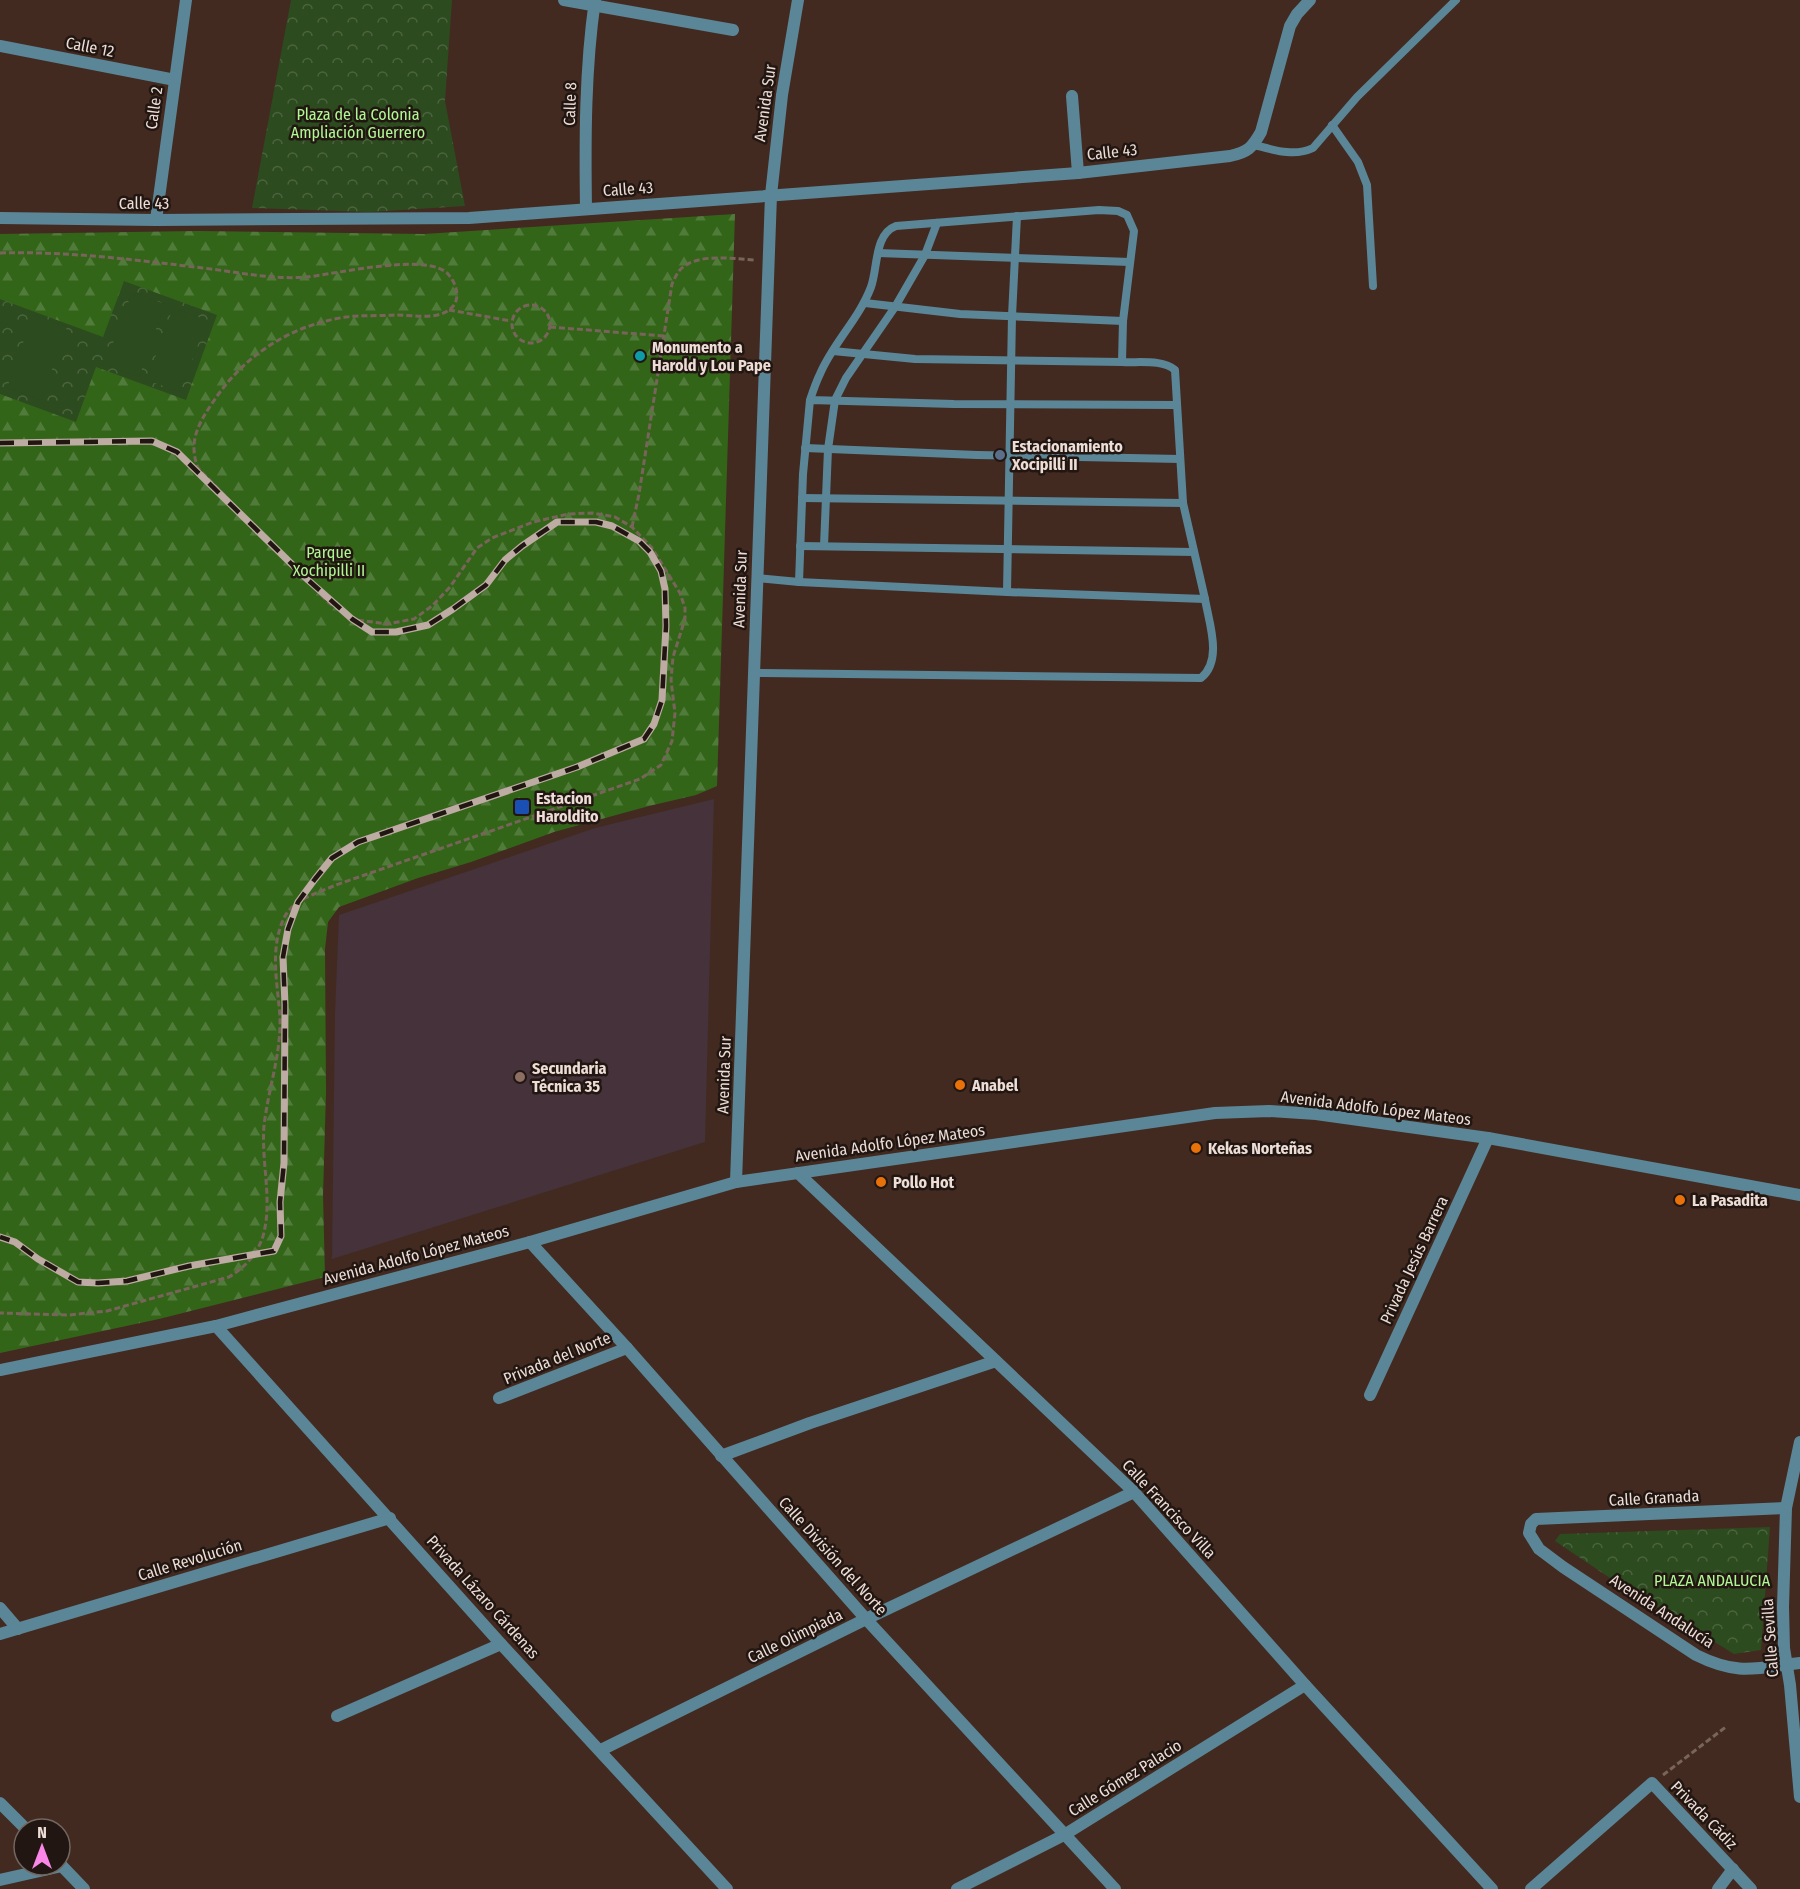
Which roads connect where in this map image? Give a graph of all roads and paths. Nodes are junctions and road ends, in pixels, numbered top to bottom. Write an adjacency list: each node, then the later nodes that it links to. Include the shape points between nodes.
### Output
1 (186, 0): 9 (street, Calle 2)
2 (564, 0): 6 (street)
3 (798, 0): 14 (street, Avenida Sur)
4 (1311, 0): 12 (street, via 1290,26)
5 (1456, 0): 11 (lane)
6 (595, 3): 7 (street); 15 (street, Calle 8, via 588,78)
7 (733, 30)
8 (0, 46): 9 (street, Calle 12)
9 (175, 80): 18 (street, Calle 2)
10 (1072, 96): 13 (street)
11 (1332, 125): 12 (lane, via 1304,153); 26 (lane, via 1358,162 1367,184)
12 (1254, 145): 13 (street, Calle 43, via 1230,156)
13 (1078, 173): 14 (street, Calle 43)
14 (771, 195): 15 (street, Calle 43); 24 (street, Avenida Sur)
15 (586, 209): 18 (street, Calle 43, via 469,218)
16 (1017, 216): 19 (lane); 23 (lane); 25 (lane, via 1118,211 1127,215 1134,231)
17 (0, 218): 18 (street, Calle 43)
18 (156, 220)
19 (937, 223): 21 (lane, via 888,229); 22 (lane)
20 (0, 253): 29 (path, via 40,252 276,278 386,266 438,266 457,287 457,300)
21 (878, 253): 22 (lane); 27 (lane)
22 (926, 255): 23 (lane); 28 (lane)
23 (1014, 258): 25 (lane); 30 (lane)
24 (768, 260): 34 (path, via 702,259 689,263 672,284); 56 (street, Avenida Sur)
25 (1130, 262): 32 (lane)
26 (1373, 286)
27 (864, 303): 28 (lane); 35 (lane)
28 (895, 307): 30 (lane); 36 (lane)
29 (449, 310): 31 (path); 51 (path, via 433,316 347,317 302,327 280,337 224,385 204,416 193,455 198,468 329,603 357,620 387,624 414,619 450,587 477,549 492,538 533,522 592,513 615,517)
30 (1012, 316): 32 (lane); 37 (lane)
31 (511, 321): 33 (path, via 515,312 534,305 549,317); 33 (path, via 512,331 527,343 546,336)
32 (1123, 321): 38 (lane)
33 (550, 327): 34 (path)
34 (664, 336): 51 (path)
35 (833, 351): 36 (lane); 39 (lane)
36 (863, 354): 37 (lane); 40 (lane)
37 (1011, 362): 38 (lane); 41 (lane)
38 (1122, 362): 42 (lane, via 1169,365 1175,370)
39 (810, 400): 40 (lane); 43 (lane)
40 (835, 400): 41 (lane); 44 (lane)
41 (1010, 404): 42 (lane); 45 (lane)
42 (1177, 405): 46 (lane)
43 (805, 448): 44 (lane); 47 (lane)
44 (828, 449): 45 (lane); 48 (lane)
45 (1009, 456): 46 (lane); 49 (lane)
46 (1180, 459): 50 (lane)
47 (802, 498): 48 (lane); 52 (lane)
48 (826, 498): 49 (lane); 53 (lane)
49 (1008, 501): 50 (lane); 54 (lane)
50 (1183, 503): 55 (lane)
51 (632, 527): 66 (path, via 652,548 685,608 673,657 672,741 661,765 640,779 336,885 296,903 284,917 278,940 275,984 280,1018 264,1129 267,1223 255,1253 244,1268 229,1277 107,1311 69,1315)
52 (800, 546): 53 (lane); 57 (lane)
53 (824, 546): 54 (lane)
54 (1007, 549): 55 (lane); 58 (lane)
55 (1194, 552): 59 (lane)
56 (757, 578): 57 (lane); 60 (street, Avenida Sur)
57 (799, 582): 58 (lane)
58 (1007, 592): 59 (lane)
59 (1205, 599): 60 (lane, via 1213,657 1209,672 1201,678)
60 (754, 673): 63 (street, Avenida Sur)
61 (1488, 1138): 62 (street, Avenida Adolfo López Mateos, via 1316,1114 1215,1113); 64 (street, Avenida Adolfo López Mateos); 71 (street, Privada Jesús Barrera)
62 (798, 1173): 63 (street, Avenida Adolfo López Mateos); 69 (street, Calle Francisco Villa)
63 (736, 1182): 65 (street, Avenida Adolfo López Mateos)
64 (1800, 1195)
65 (530, 1242): 67 (street, Avenida Adolfo López Mateos); 68 (street, Calle División del Norte)
66 (0, 1313)
67 (216, 1326): 70 (street, Avenida Adolfo López Mateos); 77 (street, Privada Lázaro Cárdenas)
68 (627, 1348): 72 (street, Privada del Norte); 74 (street, Calle División del Norte)
69 (996, 1361): 74 (street); 75 (street, Calle Francisco Villa)
70 (0, 1370)
71 (1370, 1395)
72 (499, 1398)
73 (1800, 1442): 76 (street, Calle Sevilla)
74 (721, 1456): 80 (street, Calle División del Norte)
75 (1134, 1492): 80 (street, Calle Olimpiada); 86 (street, Calle Francisco Villa)
76 (1786, 1508): 78 (street, Calle Granada, via 1536,1519); 85 (street, Calle Sevilla, via 1783,1607)
77 (390, 1518): 81 (street, Calle Revolución); 83 (street, Privada Lázaro Cárdenas)
78 (1529, 1529): 85 (street, Avenida Andalucía, via 1547,1555 1696,1655 1743,1670)
79 (0, 1608): 81 (street)
80 (866, 1619): 89 (street, Calle Olimpiada); 94 (street, Calle División del Norte)
81 (18, 1629): 82 (street, Calle Revolución)
82 (0, 1634)
83 (501, 1644): 87 (street); 89 (street, Privada Lázaro Cárdenas)
84 (1800, 1663): 85 (street, Avenida Andalucía)
85 (1787, 1665): 91 (street, Calle Sevilla)
86 (1305, 1685): 94 (street, Calle Gómez Palacio); 101 (street, Calle Francisco Villa)
87 (337, 1716)
88 (1727, 1725): 90 (path)
89 (601, 1750): 98 (street, Privada Lázaro Cárdenas)
90 (1652, 1784): 95 (street, Privada Cádiz); 102 (street)
91 (1800, 1797)
92 (0, 1803): 93 (street)
93 (14, 1817)
94 (1064, 1835): 99 (street, Calle Gómez Palacio); 100 (street, Calle División del Norte)
95 (1733, 1869): 103 (street, Privada Cádiz); 104 (street, Privada Cádiz)
96 (72, 1876): 97 (street)
97 (84, 1889)
98 (728, 1889)
99 (957, 1889)
100 (1115, 1889)
101 (1492, 1889)
102 (1531, 1889)
103 (1718, 1889)
104 (1751, 1889)

